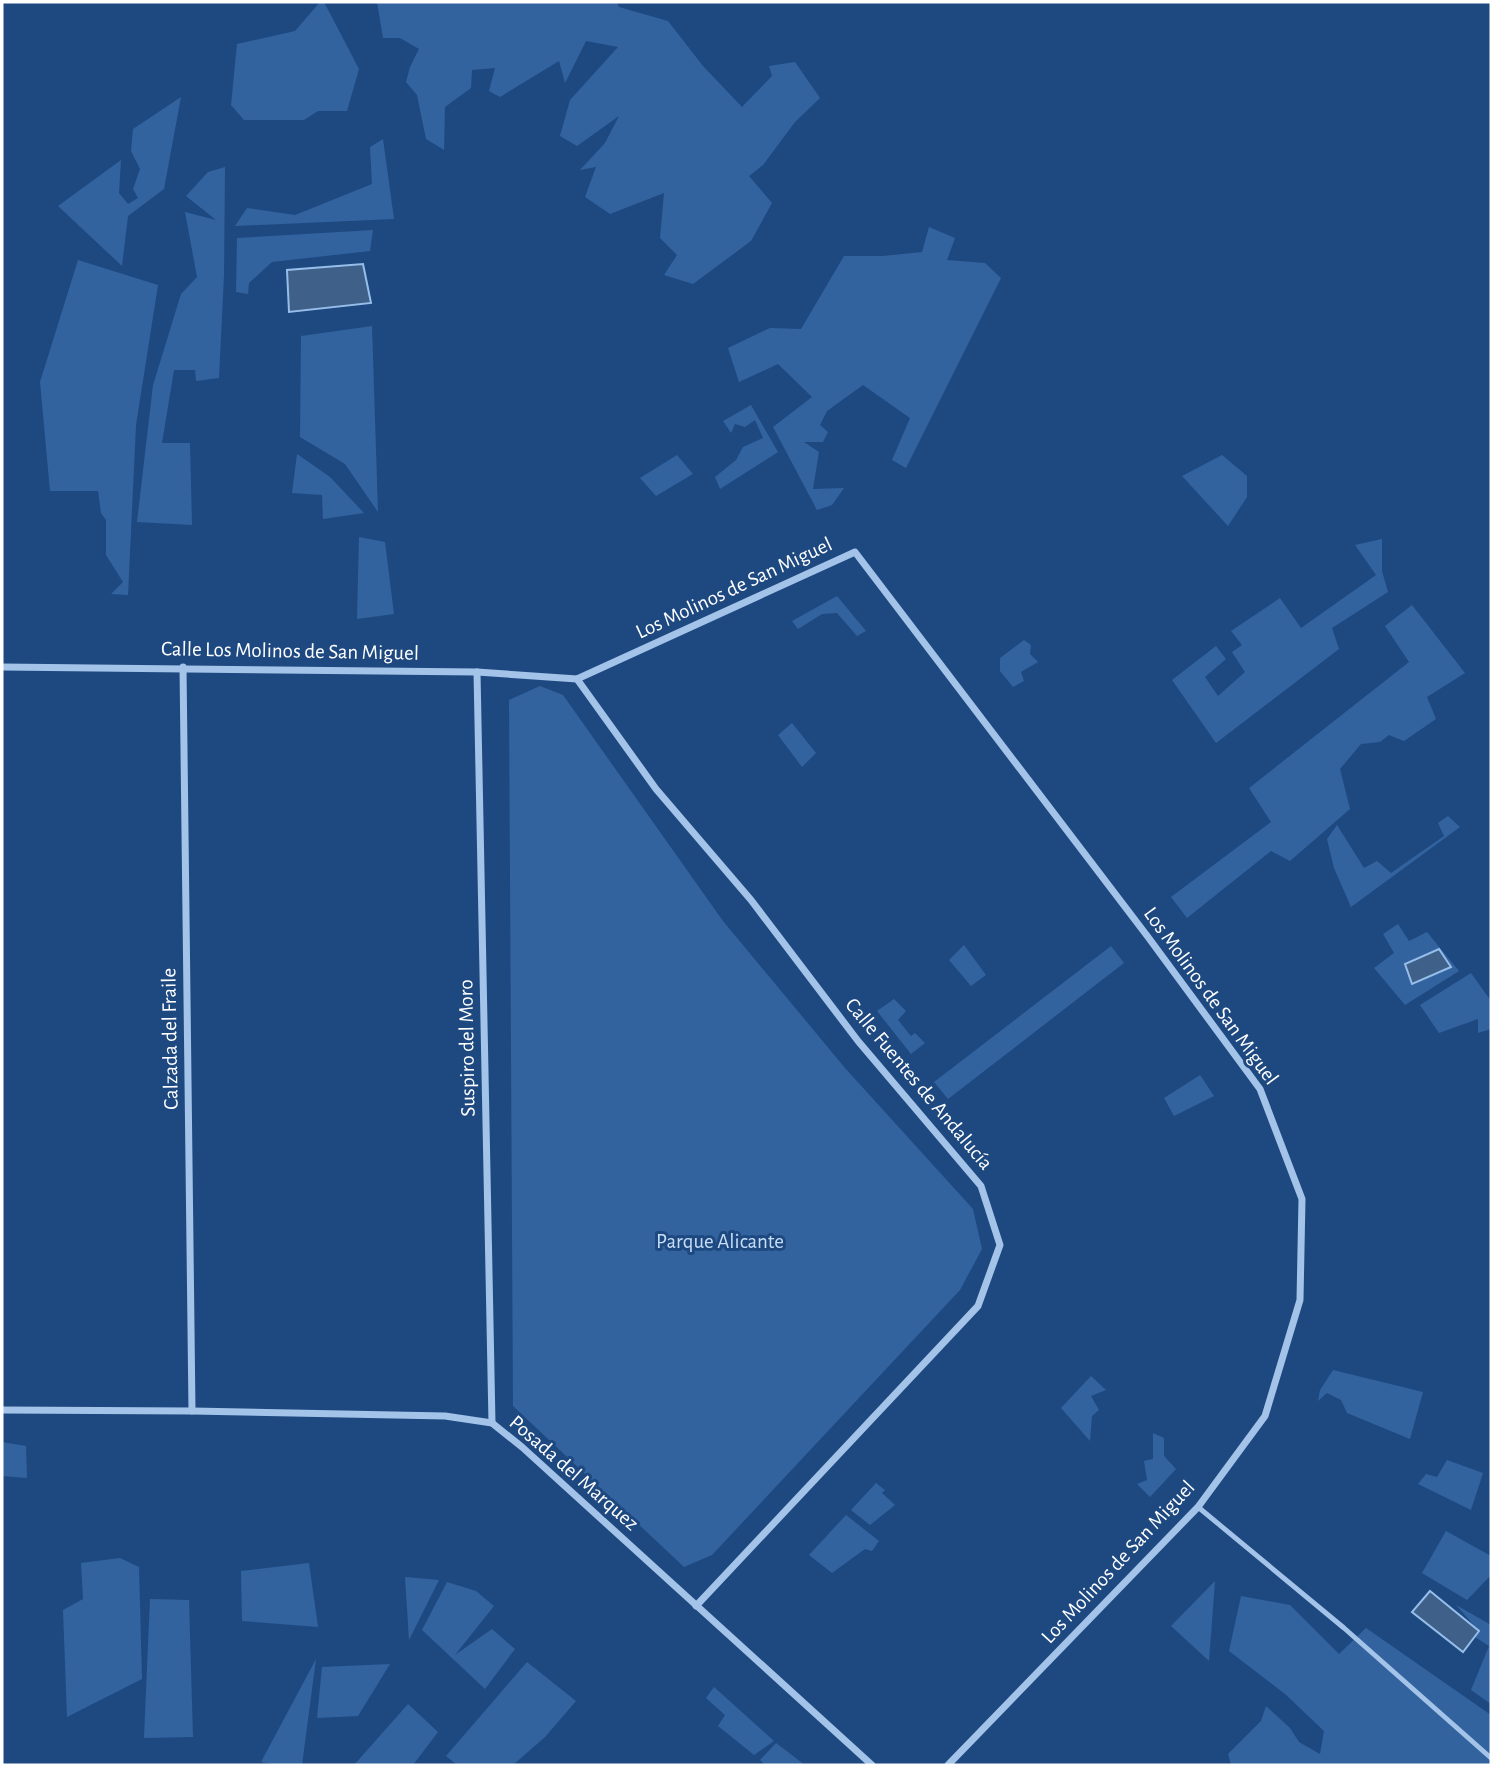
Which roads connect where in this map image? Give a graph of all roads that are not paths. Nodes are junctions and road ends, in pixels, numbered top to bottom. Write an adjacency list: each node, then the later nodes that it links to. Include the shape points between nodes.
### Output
1 (2, 667): 2 (street, Calle Los Molinos de San Miguel)
2 (183, 667): 3 (street, Calle Los Molinos de San Miguel); 6 (street, Calzada del Fraile)
3 (477, 671): 4 (street, Calle Los Molinos de San Miguel); 7 (street, Suspiro del Moro)
4 (577, 679): 8 (street, Los Molinos de San Miguel, via 855,552 1148,937 1260,1089 1301,1199 1300,1300 1265,1416); 9 (street, Calle Fuentes de Andalucía, via 656,789 981,1186 1000,1245 978,1306)
5 (2, 1410): 6 (street, Posada del Marquez)
6 (192, 1411): 7 (street, Posada del Marquez, via 445,1416)
7 (492, 1423): 9 (street, Posada del Marquez)
8 (1198, 1507): 10 (lane); 12 (street, Los Molinos de San Miguel)
9 (696, 1606): 11 (street, Posada del Marquez)
10 (1491, 1758)
11 (872, 1765)
12 (948, 1765)

